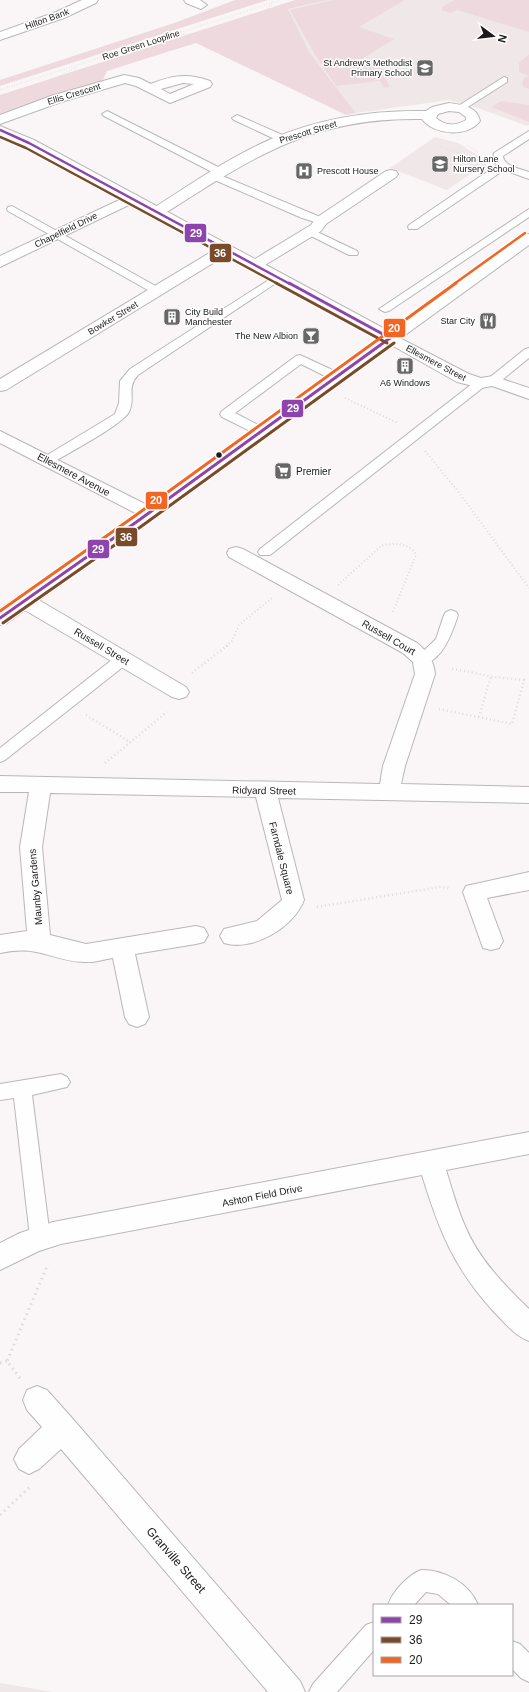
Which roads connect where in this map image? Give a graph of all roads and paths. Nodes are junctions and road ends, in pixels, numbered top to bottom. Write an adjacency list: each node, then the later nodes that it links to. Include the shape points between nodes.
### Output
1 (92, 0): 6 (street, Hilton Bank, via 60,15)
2 (190, 0): 5 (street)
3 (281, 0): 4 (path, Roe Green Loopline)
4 (274, 2): 7 (path, Roe Green Loopline); 8 (path, via 257,24 254,34)
5 (201, 5)
6 (2, 33)
7 (174, 34): 8 (path, via 207,35); 11 (path, Roe Green Loopline)
8 (255, 45): 16 (path)
9 (504, 80): 12 (lane)
10 (149, 89): 17 (street, Ellis Crescent, via 132,80 124,79 56,99)
11 (0, 90)
12 (460, 108): 14 (street, Prescott Street, via 442,108); 14 (street, via 469,111 474,118 464,127 442,127 431,122)
13 (107, 114): 23 (lane)
14 (429, 115): 16 (street, Prescott Street, via 395,114)
15 (237, 118): 20 (lane)
16 (355, 119): 20 (street, Prescott Street)
17 (0, 120)
18 (0, 130): 26 (street, Ellesmere Street)
19 (529, 134): 22 (lane, via 498,155)
20 (283, 139): 23 (street, Prescott Street, via 253,152)
21 (433, 146): 22 (path)
22 (502, 166): 25 (lane); 31 (lane)
23 (217, 174): 28 (street, Prescott Street); 30 (lane, via 306,216)
24 (391, 174): 30 (street)
25 (529, 176)
26 (132, 198): 28 (street, Ellesmere Street); 32 (street, Chapelfield Drive)
27 (12, 209): 32 (lane)
28 (157, 212): 34 (street, Ellesmere Street)
29 (529, 212): 40 (lane)
30 (316, 226): 35 (lane); 37 (street)
31 (413, 227)
32 (57, 234): 36 (street, Chapelfield Drive); 39 (lane)
33 (529, 238): 41 (street)
34 (226, 249): 37 (street, Ellesmere Street); 39 (street, Bowker Street)
35 (353, 253)
36 (0, 262)
37 (255, 265): 38 (street, Ellesmere Street)
38 (278, 277): 41 (street, Ellesmere Street); 51 (lane, via 134,372 126,381 126,401 120,416)
39 (157, 291): 45 (street, Bowker Street)
40 (385, 309)
41 (390, 338): 43 (street); 44 (street, Ellesmere Street, via 463,378)
42 (529, 352): 44 (lane)
43 (337, 377): 46 (street); 48 (lane, via 300,359 226,414)
44 (487, 382): 47 (street, Ellesmere Street); 50 (lane)
45 (0, 386)
46 (323, 387): 48 (street); 50 (path)
47 (529, 394)
48 (262, 432): 52 (street)
49 (0, 436): 51 (street, Ellesmere Avenue)
50 (413, 436): 53 (lane); 55 (path, via 457,490)
51 (48, 460): 52 (street, Ellesmere Avenue)
52 (149, 513): 57 (street)
53 (251, 556): 54 (street, Russell Court)
54 (291, 583): 56 (street, Russell Court); 64 (path, via 239,625 232,641)
55 (529, 588)
56 (321, 600): 60 (street, Russell Court); 60 (path, via 381,546 408,546 416,555 414,562 390,618)
57 (25, 601): 59 (street); 61 (street, Russell Street)
58 (451, 615): 62 (lane, via 442,643)
59 (0, 618)
60 (379, 631): 62 (street, Russell Court, via 410,648)
61 (123, 659): 64 (street, Russell Street); 65 (lane)
62 (423, 661): 63 (path); 66 (street, Russell Court, via 425,674)
63 (491, 676): 67 (path); 67 (path, via 524,680 512,724)
64 (176, 690): 68 (path, via 186,696)
65 (67, 703): 68 (path); 69 (lane)
66 (415, 704): 67 (path); 74 (street, Russell Court, via 394,766)
67 (479, 717)
68 (130, 742): 72 (path, via 102,767)
69 (0, 756)
70 (0, 784): 71 (street, Ridyard Street)
71 (41, 785): 72 (street, Ridyard Street); 82 (street, Maunby Gardens, via 31,847)
72 (98, 786): 73 (street, Ridyard Street)
73 (265, 790): 74 (street, Ridyard Street); 78 (street, Farndale Square, via 293,900)
74 (389, 793): 75 (street, Ridyard Street)
75 (529, 796)
76 (529, 881): 77 (street)
77 (474, 892): 78 (path, via 440,886 308,909); 81 (street)
78 (291, 905): 80 (street, Farndale Square, via 266,928)
79 (196, 935): 84 (street)
80 (232, 936)
81 (491, 941)
82 (40, 942): 83 (street, via 24,940); 84 (street, via 73,952 86,953)
83 (0, 944)
84 (122, 948): 85 (street)
85 (137, 1017)
86 (61, 1082): 87 (lane)
87 (22, 1088): 88 (lane); 91 (lane)
88 (0, 1092)
89 (529, 1143): 90 (street, Ashton Field Drive)
90 (431, 1163): 91 (street, Ashton Field Drive); 93 (street, via 452,1228 469,1259 491,1289)
91 (51, 1234): 92 (street, Ashton Field Drive); 94 (path)
92 (0, 1257)
93 (529, 1328)
94 (7, 1361): 95 (path); 96 (path)
95 (0, 1363)
96 (37, 1400): 97 (street, Granville Street)
97 (62, 1428): 98 (street); 105 (street, Granville Street)
98 (29, 1459): 99 (path, via 30,1486)
99 (0, 1515)
100 (400, 1604): 101 (lane, via 421,1581 434,1581 449,1586)
101 (466, 1604)
102 (373, 1634): 106 (lane)
103 (513, 1653): 104 (lane)
104 (529, 1670)
105 (289, 1692)
106 (320, 1692)

